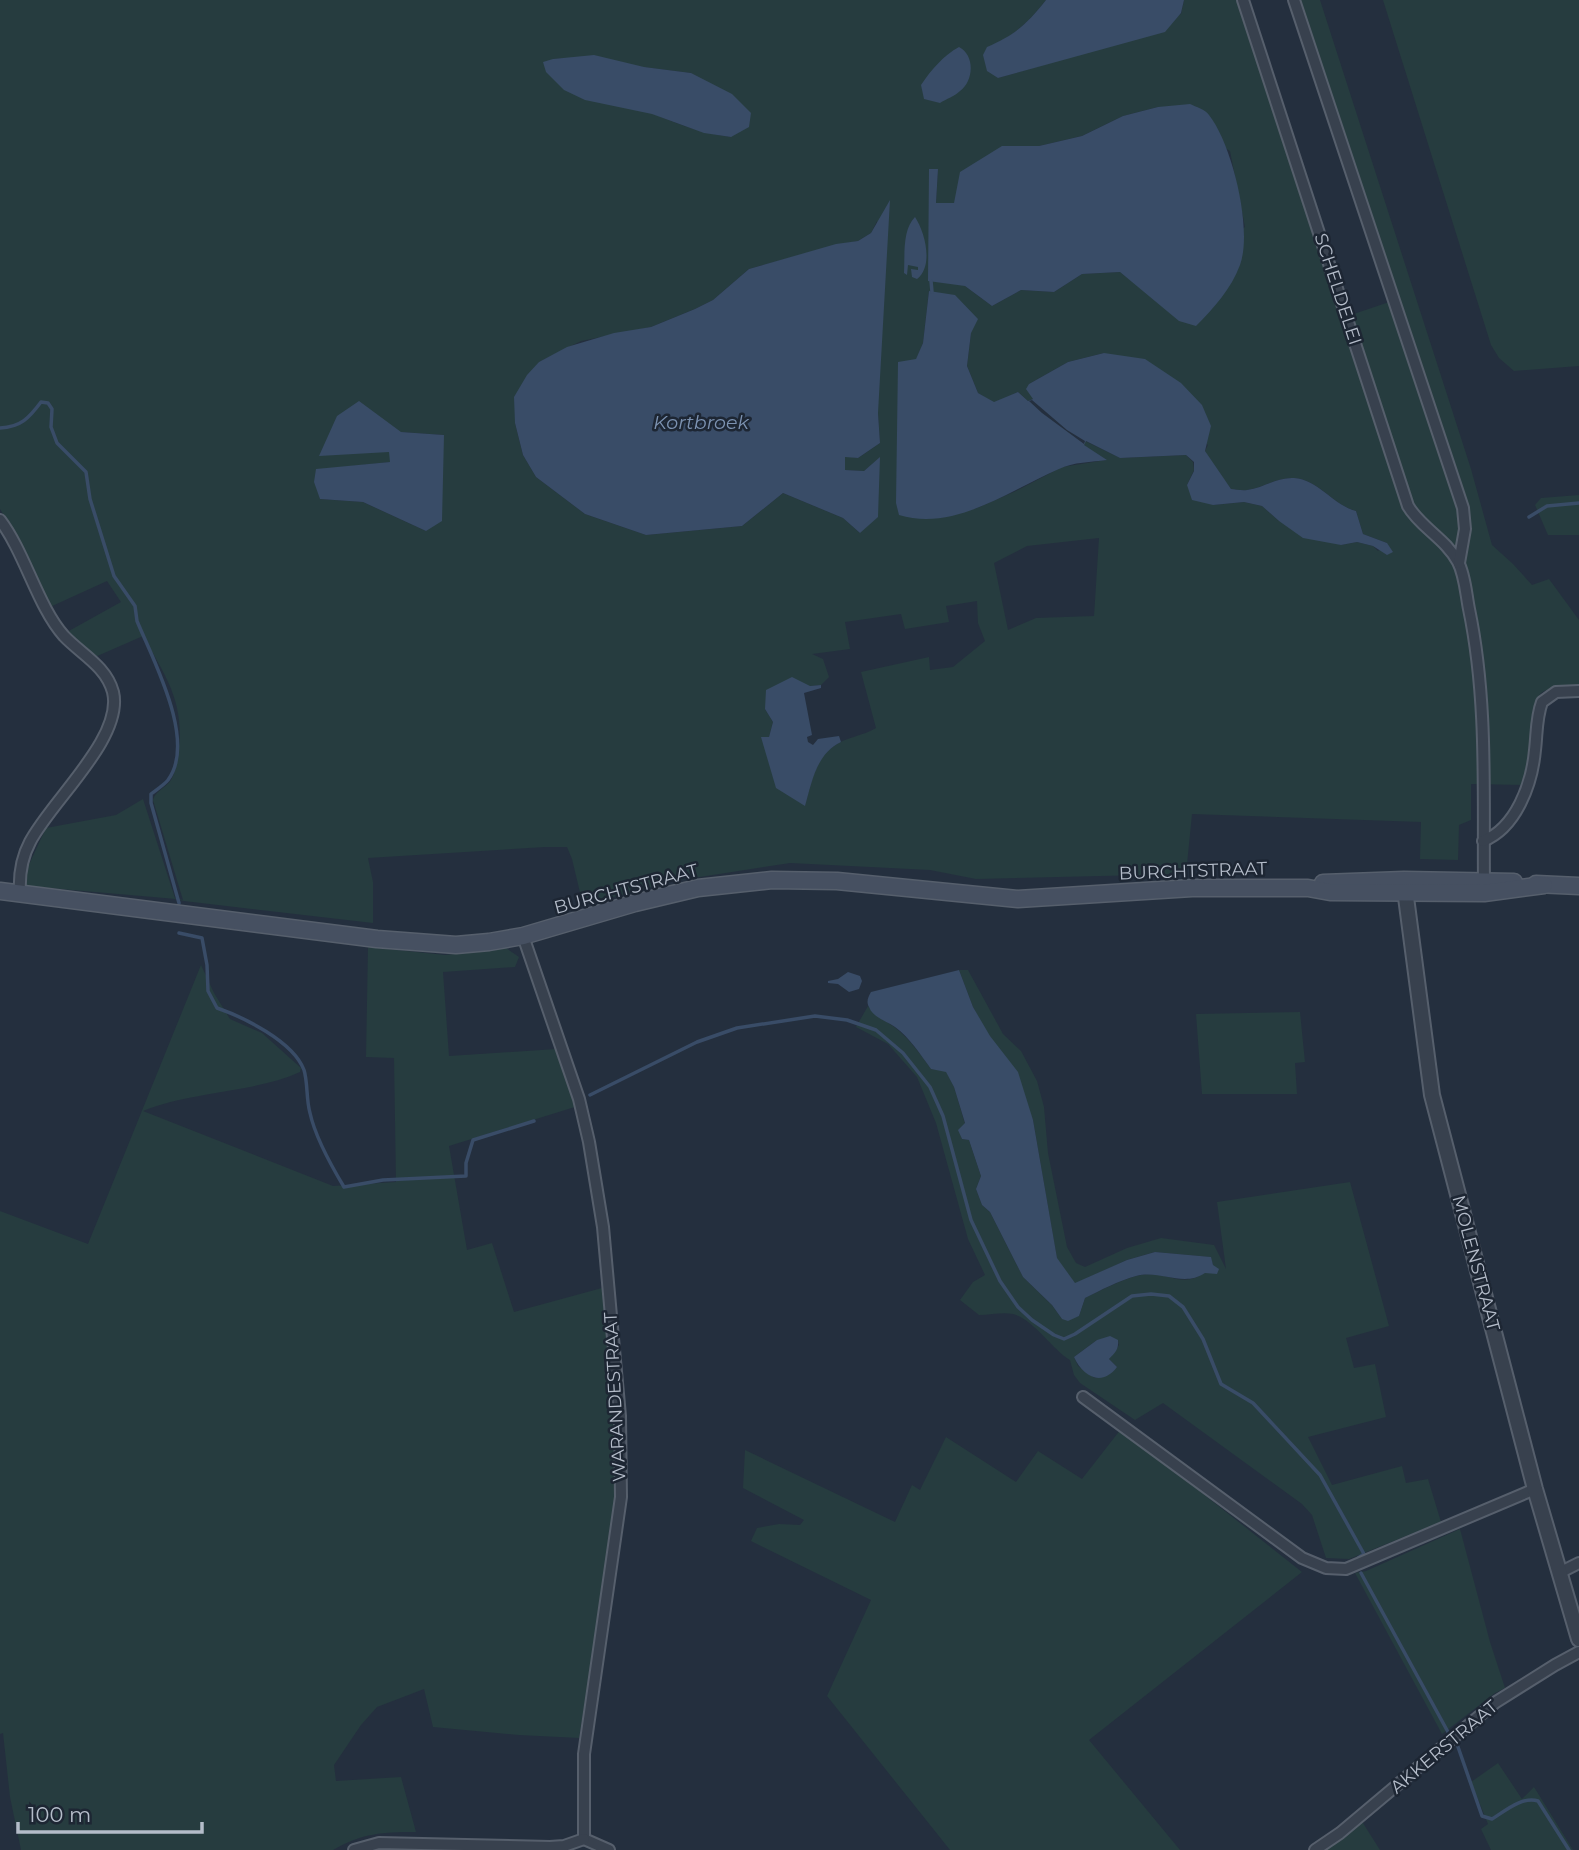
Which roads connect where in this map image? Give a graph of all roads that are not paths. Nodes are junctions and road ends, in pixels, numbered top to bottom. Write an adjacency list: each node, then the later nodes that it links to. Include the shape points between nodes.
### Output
1 (1243, 0): 4 (street, SCHELDELEI, via 1408,506)
2 (1294, 0): 4 (street, SCHELDELEI, via 1462,509 1465,529)
3 (0, 520): 11 (street, via 63,635 107,677 113,693 108,732 29,844 19,877)
4 (1459, 563): 6 (street, SCHELDELEI, via 1479,672)
5 (1579, 691): 6 (street, via 1556,692 1542,702 1528,783 1506,827)
6 (1483, 841): 9 (street, SCHELDELEI)
7 (1404, 886): 9 (main road, BURCHTSTRAAT); 12 (main road, BURCHTSTRAAT, via 1347,881 1308,887 1018,898 837,881 772,880 685,891); 14 (street, MOLENSTRAAT, via 1432,1095)
8 (1579, 886): 9 (main road, BURCHTSTRAAT)
9 (1484, 887)
10 (0, 891): 11 (main road, BURCHTSTRAAT)
11 (20, 893): 12 (main road, BURCHTSTRAAT, via 417,944 467,944)
12 (523, 936): 19 (street, WARANDESTRAAT, via 579,1099 589,1142 603,1227 620,1416 621,1497 584,1754)
13 (1083, 1397): 14 (street, via 1302,1558 1326,1568 1346,1569)
14 (1535, 1489): 16 (street, MOLENSTRAAT)
15 (1579, 1563): 16 (street)
16 (1559, 1573): 17 (street, MOLENSTRAAT)
17 (1579, 1639)
18 (1579, 1652): 22 (street, AKKERSTRAAT, via 1496,1702)
19 (584, 1839): 20 (street, via 550,1847 379,1843); 21 (street)
20 (354, 1850)
21 (609, 1850)
22 (1315, 1850)

